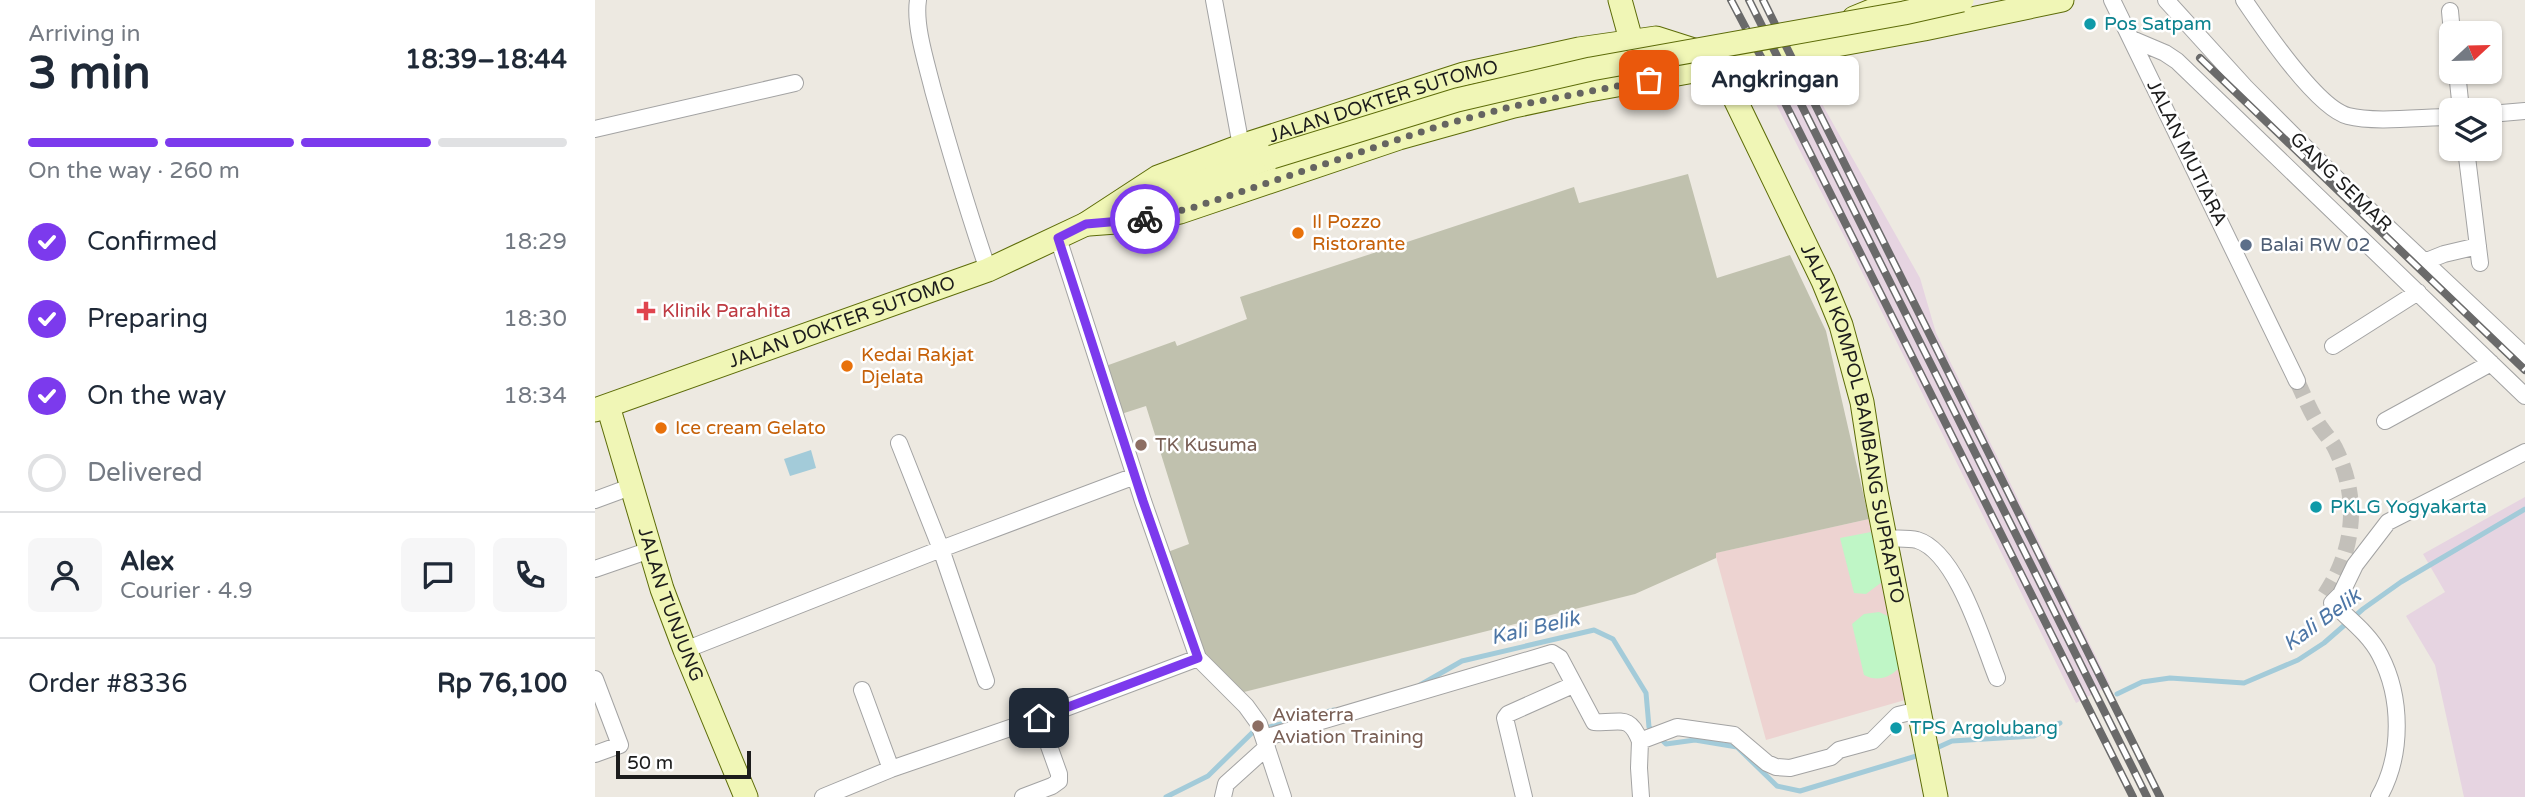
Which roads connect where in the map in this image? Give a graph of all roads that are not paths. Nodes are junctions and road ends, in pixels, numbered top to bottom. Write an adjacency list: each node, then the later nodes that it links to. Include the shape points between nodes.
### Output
1 (918, 0): 32 (street, via 926,64)
2 (1214, 0): 25 (street)
3 (1620, 0): 14 (main road)
4 (1962, 0): 16 (main road, bridge)
5 (2062, 0): 12 (main road)
6 (2112, 0): 13 (street, JALAN MUTIARA)
7 (2167, 0): 30 (street, GANG SEMAR, via 2245,87)
8 (2244, 0): 23 (street, via 2276,47 2334,110 2371,118)
9 (1889, 3): 12 (main road); 15 (main road, via 1852,18)
10 (2450, 12): 11 (street)
11 (2451, 21)
12 (1888, 36): 15 (main road)
13 (2131, 39): 33 (street, via 2177,61); 37 (street, JALAN MUTIARA)
14 (1632, 40): 16 (main road, JALAN DOKTER SUTOMO, via 1656,38); 17 (main road, JALAN DOKTER SUTOMO); 19 (main road)
15 (1812, 49): 16 (main road)
16 (1715, 58): 19 (main road, JALAN DOKTER SUTOMO); 27 (main road, JALAN DOKTER SUTOMO, bridge, via 1591,69 1457,100 1272,158); 46 (main road, JALAN KOMPOL BAMBANG SUPRAPTO, via 1841,325 1861,402)
17 (1528, 60): 20 (main road, via 1540,69 1545,88); 25 (main road, JALAN DOKTER SUTOMO, via 1464,74)
18 (795, 83): 24 (street)
19 (1601, 88): 20 (main road, JALAN DOKTER SUTOMO)
20 (1539, 101): 27 (main road, JALAN DOKTER SUTOMO, via 1399,138 1171,215)
21 (2525, 111): 22 (street)
22 (2502, 113)
23 (2439, 117)
24 (595, 129)
25 (1241, 146): 27 (main road, JALAN DOKTER SUTOMO, via 1158,177)
26 (2467, 161): 29 (street)
27 (1086, 224): 28 (main road, JALAN DOKTER SUTOMO)
28 (1058, 238): 32 (main road, JALAN DOKTER SUTOMO); 43 (street)
29 (2478, 246): 30 (street); 31 (street)
30 (2424, 262): 35 (street, GANG SEMAR)
31 (2480, 263)
32 (988, 270): 39 (main road, JALAN DOKTER SUTOMO)
33 (2418, 292): 34 (street); 36 (street)
34 (2333, 345)
35 (2525, 356)
36 (2491, 363): 38 (street); 40 (street)
37 (2297, 381)
38 (2525, 396)
39 (601, 408): 44 (main road, JALAN TUNJUNG)
40 (2385, 421)
41 (899, 443): 47 (street)
42 (2525, 452): 71 (street, via 2388,522 2355,565 2341,594 2336,606 2379,652 2395,700 2395,746)
43 (1135, 476): 47 (street); 51 (street)
44 (633, 486): 45 (street); 48 (main road, JALAN TUNJUNG)
45 (595, 499)
46 (1885, 538): 52 (street, via 1918,541 1947,565); 57 (main road, JALAN KOMPOL BAMBANG SUPRAPTO)
47 (941, 549): 50 (street); 54 (street)
48 (650, 550): 49 (street); 50 (main road, JALAN TUNJUNG)
49 (595, 569)
50 (685, 650): 63 (main road, JALAN TUNJUNG)
51 (1198, 658): 58 (street); 59 (street, via 1246,706)
52 (1997, 678)
53 (595, 679): 61 (street, via 621,745)
54 (986, 681)
55 (1573, 685): 59 (street, via 1560,658 1552,653); 60 (street, via 1594,722 1629,722); 68 (street, via 1505,718)
56 (862, 690): 62 (street)
57 (1919, 710): 60 (street, via 1898,715 1872,741 1790,768 1766,763 1734,735 1677,727); 70 (main road, JALAN KOMPOL BAMBANG SUPRAPTO)
58 (1039, 718): 62 (street); 65 (street, via 1059,780)
59 (1263, 736): 66 (street, via 1226,784); 67 (street)
60 (1644, 739): 69 (street)
61 (595, 754)
62 (891, 769): 64 (street)
63 (746, 797)
64 (823, 797)
65 (1023, 797)
66 (1223, 797)
67 (1283, 797)
68 (1524, 797)
69 (1641, 797)
70 (1936, 797)
71 (2379, 797)

